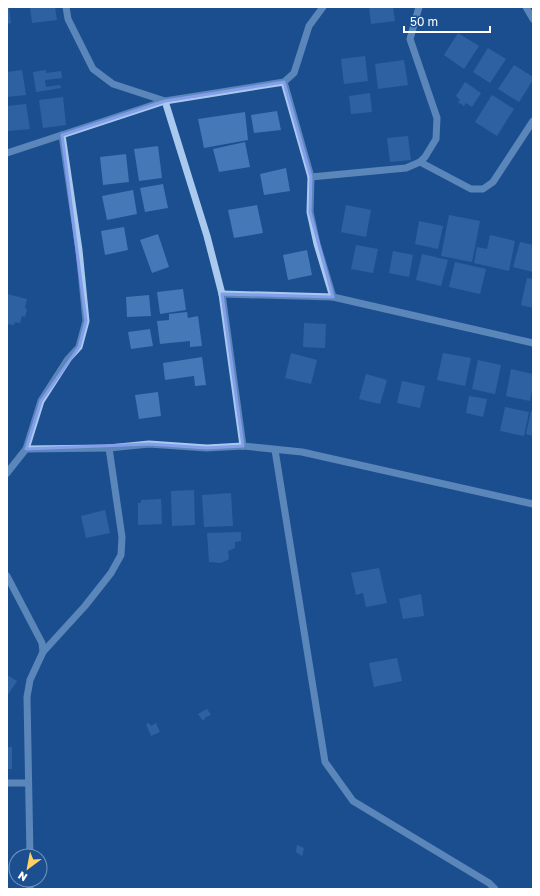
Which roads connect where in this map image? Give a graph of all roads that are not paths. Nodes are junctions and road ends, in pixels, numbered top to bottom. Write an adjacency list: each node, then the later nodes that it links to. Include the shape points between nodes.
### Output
1 (66, 7): 7 (street, via 68,18 93,69 113,84)
2 (323, 7): 6 (street, via 309,26 294,73)
3 (419, 7): 11 (street, via 410,39 437,118 436,139 426,157)
4 (526, 7): 5 (street)
5 (533, 19)
6 (284, 82): 7 (street); 12 (street)
7 (165, 101): 9 (street); 13 (street, via 207,236)
8 (533, 121): 11 (street, via 492,182 483,189 472,189)
9 (62, 135): 10 (street); 18 (street, via 79,250 86,321 79,347 68,359 41,401)
10 (7, 154)
11 (420, 162): 12 (street, via 406,168)
12 (312, 177): 14 (street, via 310,212)
13 (222, 294): 14 (street); 16 (street)
14 (333, 297): 15 (street)
15 (533, 342)
16 (243, 446): 17 (street, via 206,448 149,444); 19 (street)
17 (109, 448): 18 (street); 23 (street, via 122,537 121,555 111,573 85,606)
18 (26, 449): 20 (street)
19 (275, 450): 21 (street, via 302,452); 27 (street, via 325,762 354,801)
20 (7, 473)
21 (533, 504)
22 (7, 576): 23 (street, via 42,643)
23 (43, 652): 25 (street, via 30,680 27,697)
24 (7, 783): 25 (street)
25 (28, 783): 26 (street)
26 (30, 848)
27 (495, 889)

